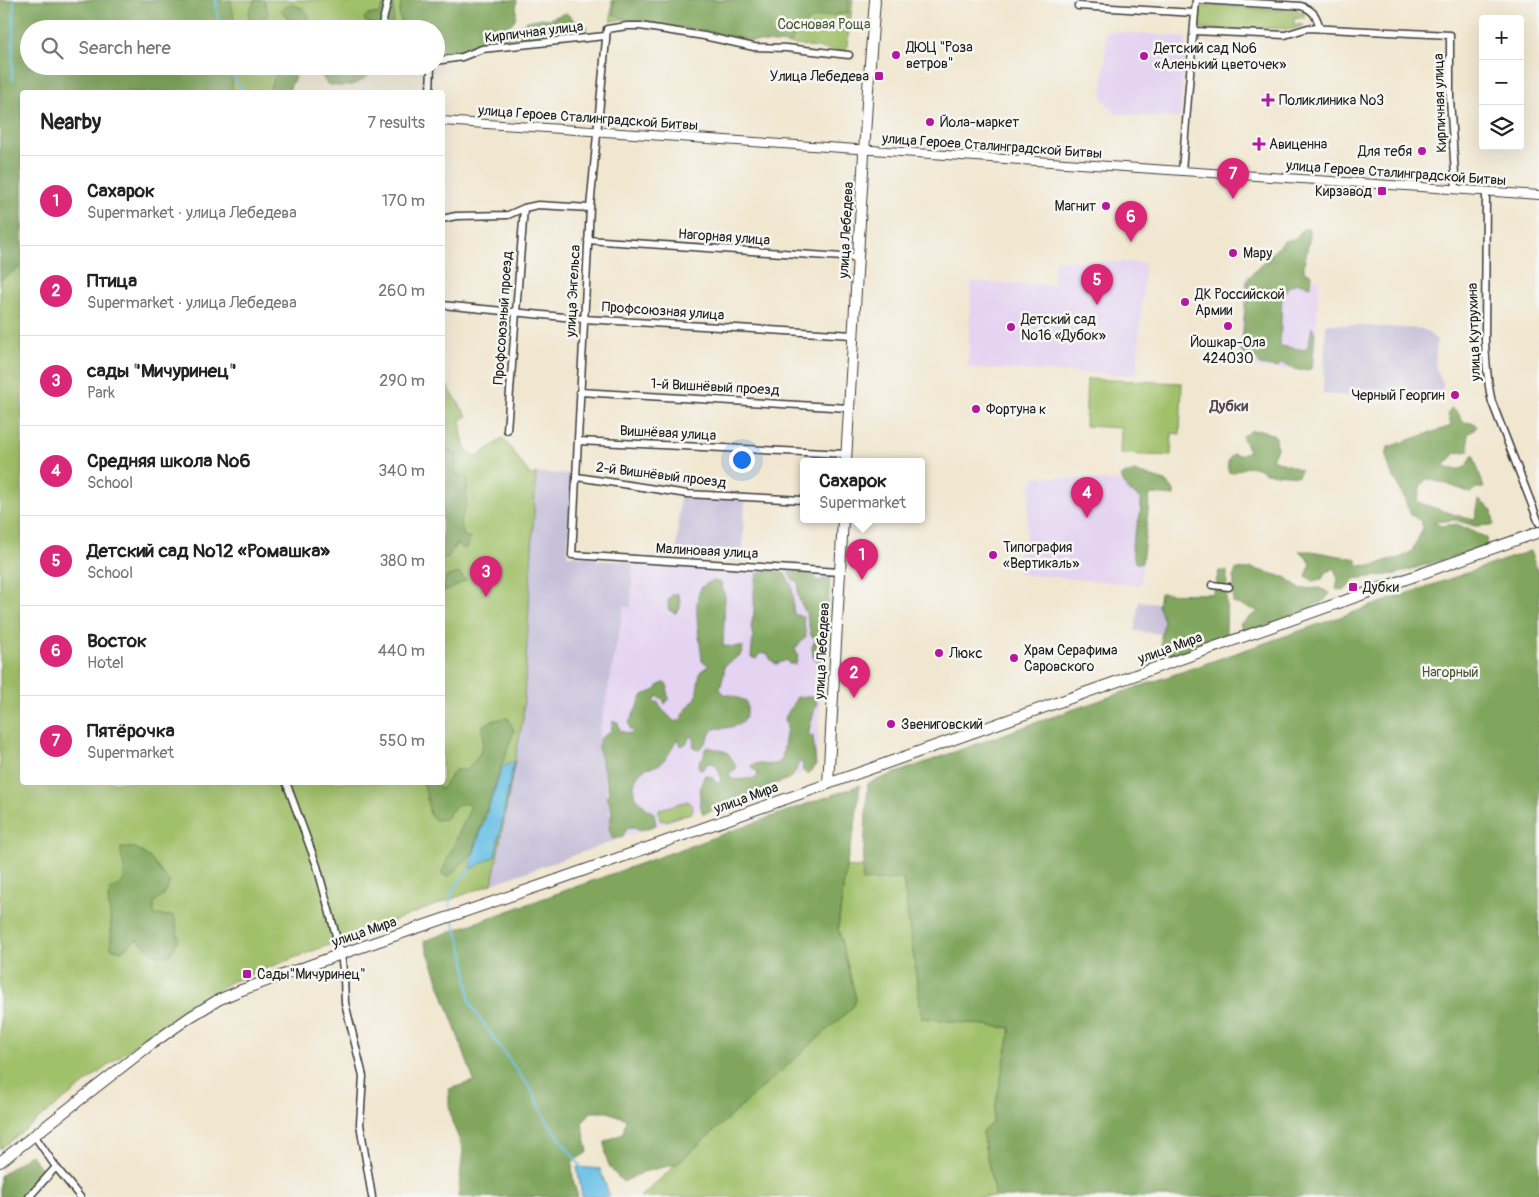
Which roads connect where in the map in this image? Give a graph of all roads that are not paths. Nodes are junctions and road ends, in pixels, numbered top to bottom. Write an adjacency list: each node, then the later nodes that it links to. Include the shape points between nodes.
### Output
1 (388, 0): 7 (street)
2 (875, 0): 17 (main road, улица Лебедева)
3 (1196, 0): 6 (street)
4 (1201, 0): 8 (street, via 1302,6 1316,15)
5 (1078, 6): 6 (street)
6 (1195, 13): 9 (street)
7 (383, 20)
8 (1320, 29): 9 (street, Кирпичная улица, via 1308,28 1285,35); 19 (street, Кирпичная улица, via 1450,35)
9 (1194, 31): 18 (street)
10 (606, 33): 11 (street, Кирпичная улица, via 627,26 640,26 754,48); 12 (street, Кирпичная улица, via 482,49); 16 (street, улица Энгельса)
11 (849, 55)
12 (445, 60)
13 (431, 75): 14 (street)
14 (430, 90)
15 (445, 121): 16 (street, улица Героев Сталинградской Битвы)
16 (597, 131): 17 (street, улица Героев Сталинградской Битвы); 23 (street, улица Энгельса)
17 (864, 150): 18 (street, улица Героев Сталинградской Битвы); 26 (main road, улица Лебедева)
18 (1182, 171): 19 (street, улица Героев Сталинградской Битвы)
19 (1456, 189): 20 (street, улица Героев Сталинградской Битвы)
20 (1486, 191): 21 (street, улица Героев Сталинградской Битвы); 39 (street, улица Кутрухина, via 1485,341 1489,389)
21 (1539, 195)
22 (524, 208): 23 (street, via 538,205); 24 (street, via 508,215); 28 (street, Профсоюзный проезд)
23 (590, 208): 25 (street, улица Энгельса)
24 (445, 218)
25 (588, 240): 26 (street, Нагорная улица); 29 (street, улица Энгельса)
26 (858, 258): 30 (main road, улица Лебедева)
27 (445, 304): 28 (street, Профсоюзная улица)
28 (516, 312): 29 (street, Профсоюзная улица); 33 (street, Профсоюзный проезд)
29 (584, 319): 30 (street, Профсоюзная улица); 31 (street, улица Энгельса)
30 (853, 335): 32 (main road, улица Лебедева)
31 (580, 392): 32 (street, 1-й Вишнёвый проезд); 34 (street, улица Энгельса)
32 (849, 408): 35 (main road, улица Лебедева)
33 (507, 430)
34 (578, 441): 35 (street, Вишнёвая улица); 36 (street, улица Энгельса)
35 (846, 458)
36 (577, 477): 37 (street, 2-й Вишнёвый проезд, via 686,494); 41 (street, улица Энгельса)
37 (800, 500)
38 (843, 523): 42 (main road, улица Лебедева)
39 (1539, 523)
40 (1539, 532): 45 (main road, улица Мира)
41 (572, 555): 42 (street, Малиновая улица)
42 (840, 572): 45 (main road, улица Лебедева)
43 (1212, 585): 44 (street)
44 (1229, 587)
45 (828, 784): 47 (main road, улица Мира)
46 (287, 785): 47 (street, via 316,866)
47 (341, 954): 48 (main road, улица Мира, via 218,1000 150,1045); 53 (street, via 345,1003 363,1076 360,1124)
48 (34, 1135): 49 (main road, улица Мира); 50 (street)
49 (0, 1162)
50 (56, 1166): 51 (street); 52 (street)
51 (29, 1197)
52 (80, 1197)
53 (372, 1197)

